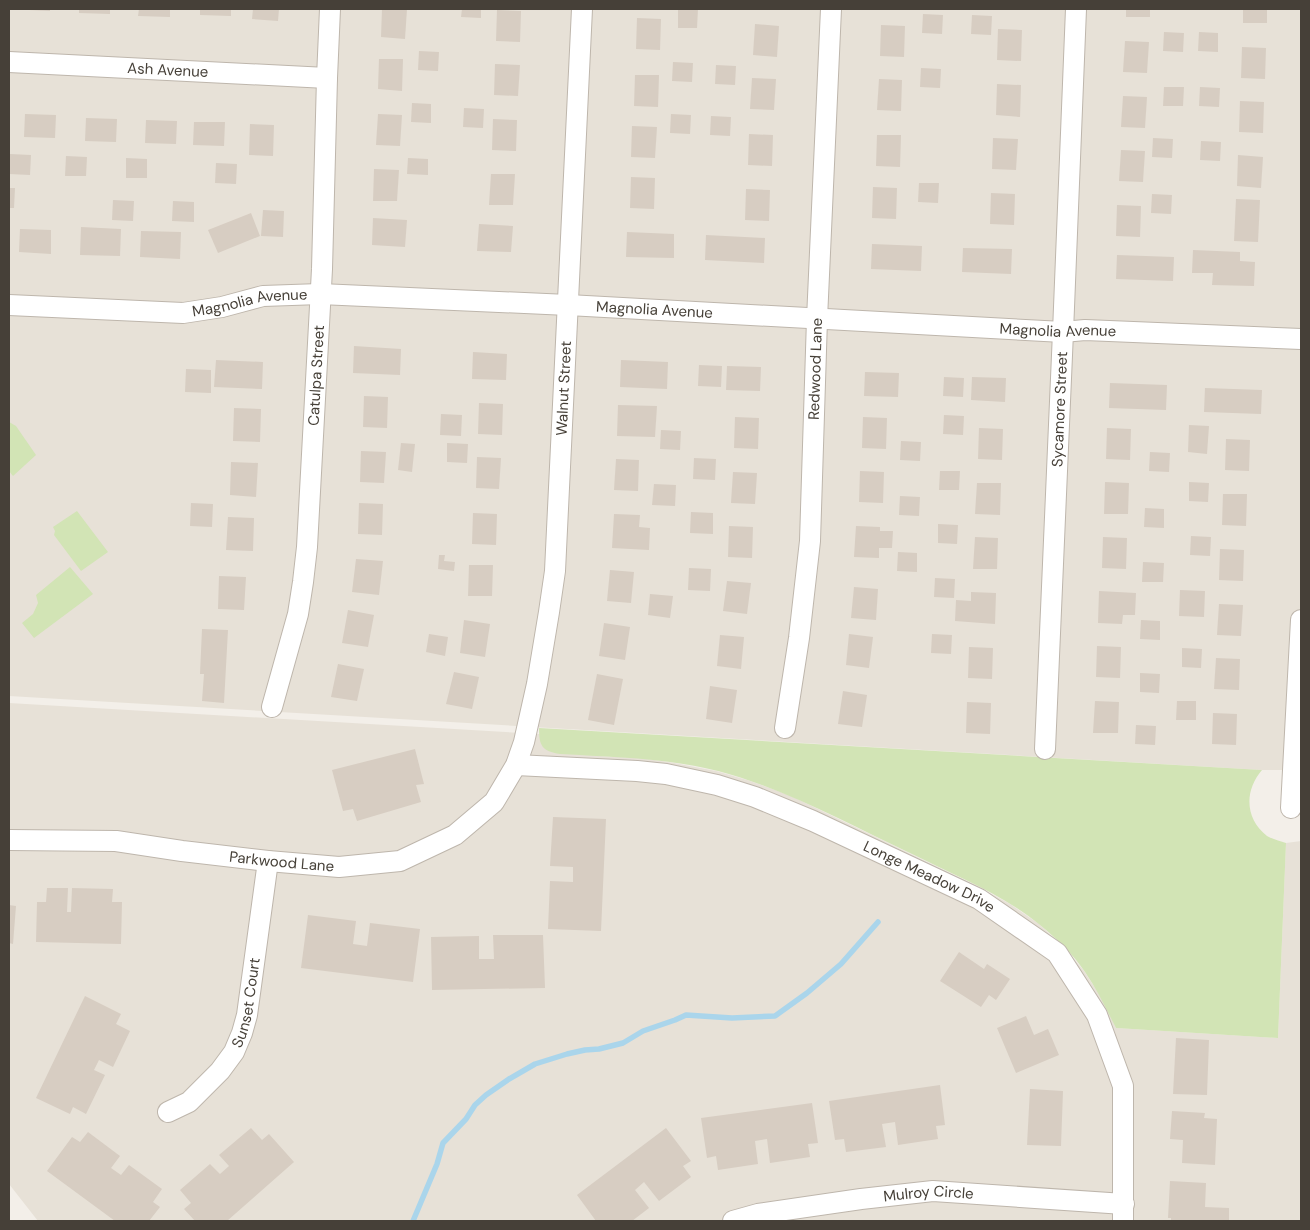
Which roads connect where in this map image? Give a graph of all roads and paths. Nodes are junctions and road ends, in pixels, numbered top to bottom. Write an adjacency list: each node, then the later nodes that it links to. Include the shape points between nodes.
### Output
1 (330, 9): 6 (street, Catulpa Street)
2 (582, 9): 9 (street, Walnut Street)
3 (831, 9): 10 (street, Redwood Lane)
4 (1076, 9): 11 (street, Sycamore Street)
5 (9, 62): 6 (street, Ash Avenue)
6 (327, 78): 7 (street, Catulpa Street)
7 (320, 294): 8 (street, Magnolia Avenue, via 263,296 222,308 183,313); 9 (street, Magnolia Avenue); 14 (street, Catulpa Street, via 303,582 296,622)
8 (9, 305)
9 (568, 306): 10 (street, Magnolia Avenue); 17 (street, Walnut Street, via 555,571 537,684)
10 (817, 319): 11 (street, Magnolia Avenue); 15 (street, Redwood Lane, via 810,541)
11 (1064, 332): 12 (street, Magnolia Avenue, via 1085,330); 16 (street, Sycamore Street)
12 (1301, 339)
13 (1301, 620): 18 (street)
14 (272, 707)
15 (785, 728)
16 (1045, 749)
17 (516, 765): 20 (street, Parkwood Lane, via 494,802 455,835 400,861 339,866); 22 (street, Longe Meadow Drive, via 666,774 755,797 814,821 979,899 1057,953 1097,1014 1123,1086)
18 (1291, 808)
19 (9, 840): 20 (street, Parkwood Lane, via 116,841)
20 (268, 861): 21 (street, Sunset Court, via 242,1033 234,1052 220,1071 189,1102)
21 (168, 1112)
22 (1124, 1213): 23 (street, Mulroy Circle, via 933,1191 758,1214)
23 (734, 1221)

